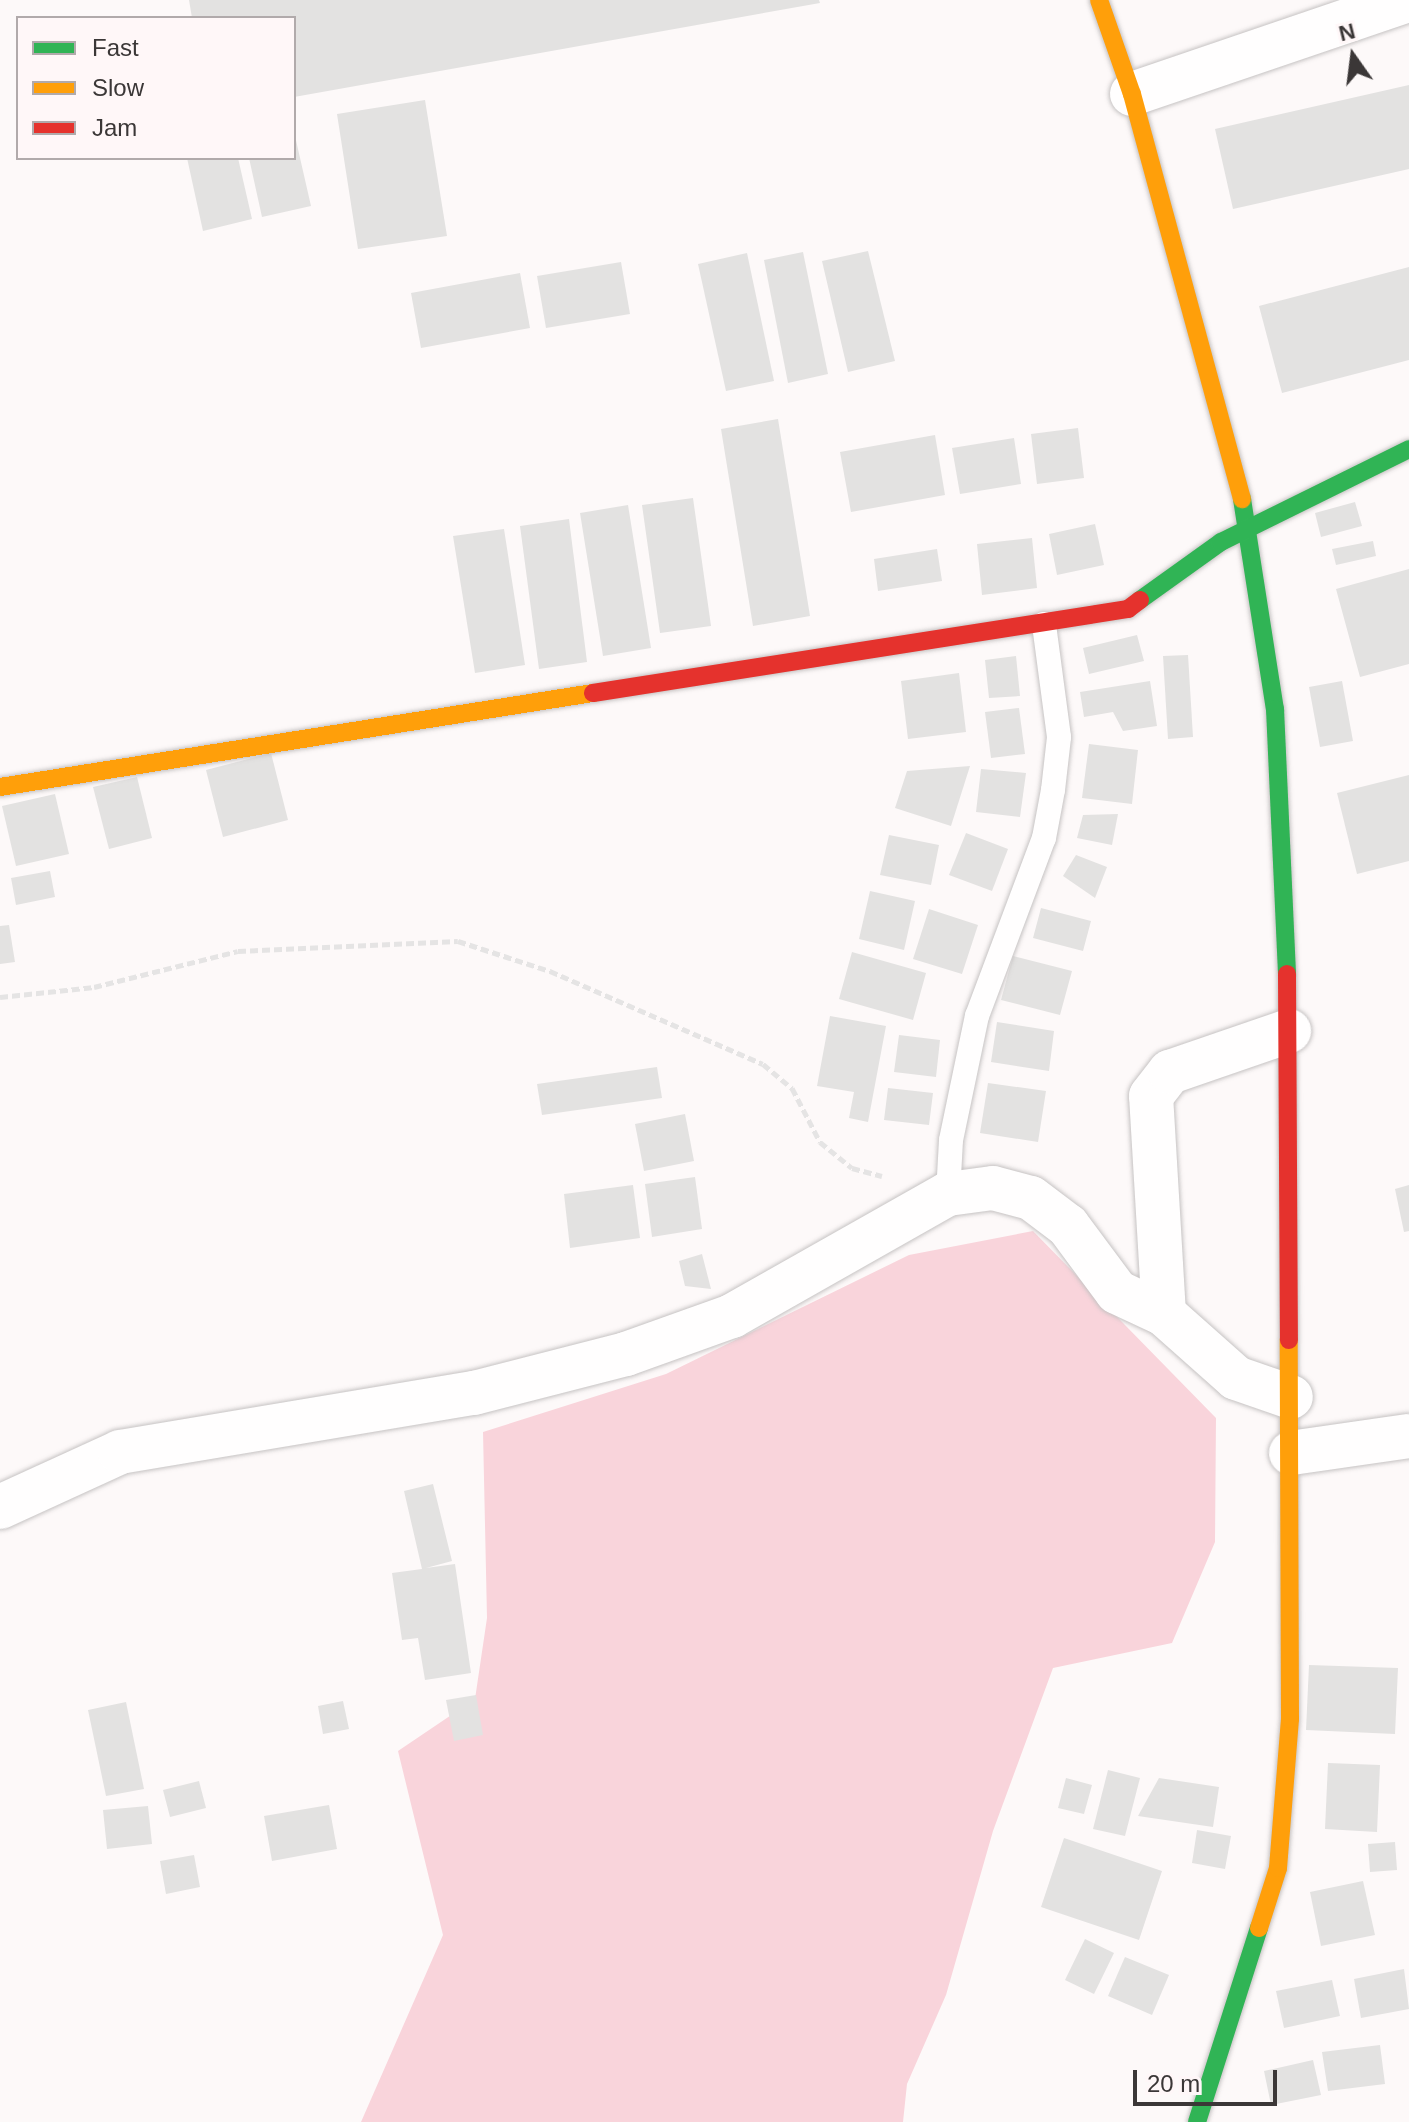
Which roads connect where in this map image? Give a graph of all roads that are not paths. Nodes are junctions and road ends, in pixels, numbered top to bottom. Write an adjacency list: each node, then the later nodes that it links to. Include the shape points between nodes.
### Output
1 (1099, 0): 3 (street)
2 (1408, 0): 3 (street)
3 (1132, 94): 5 (street)
4 (1409, 449): 5 (street)
5 (1250, 528): 6 (street, via 1128,609); 8 (street, via 1275,709)
6 (1044, 624): 7 (street); 9 (lane, via 1059,737 1053,790 1044,838 977,1016 951,1140)
7 (0, 787)
8 (1289, 1031): 10 (street, via 1170,1072 1151,1096); 11 (street)
9 (948, 1194): 10 (street, via 993,1188 1031,1198 1068,1226 1117,1292); 14 (street, via 732,1316 626,1354 474,1393 120,1452)
10 (1164, 1314): 11 (street, via 1236,1378)
11 (1291, 1397): 13 (street)
12 (1409, 1436): 13 (street)
13 (1291, 1453): 15 (street, via 1290,1719 1278,1868)
14 (0, 1507)
15 (1197, 2122)

